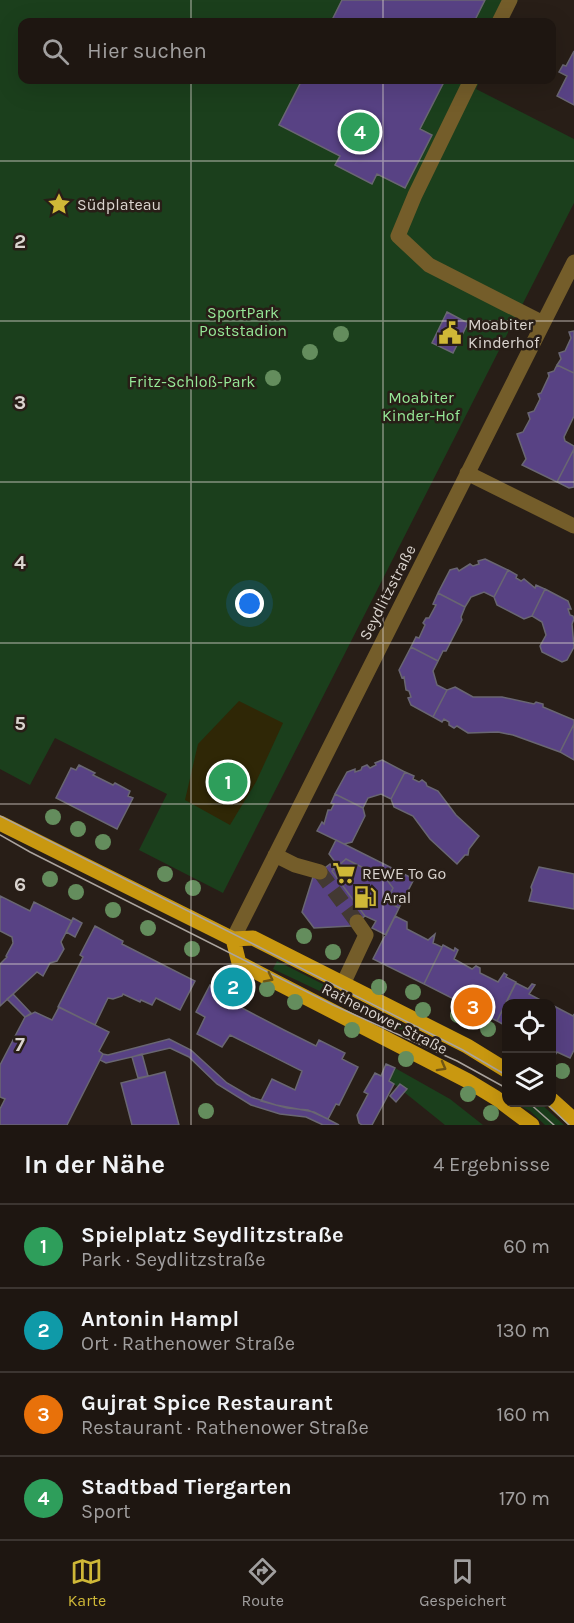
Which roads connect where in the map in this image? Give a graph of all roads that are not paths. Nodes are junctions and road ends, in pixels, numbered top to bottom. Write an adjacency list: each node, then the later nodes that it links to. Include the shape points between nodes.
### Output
1 (510, 0): 2 (street)
2 (501, 18)
3 (469, 84): 5 (street, via 398,236 429,265)
4 (574, 262): 5 (street, Seydlitzstraße)
5 (543, 323): 6 (street, Seydlitzstraße)
6 (467, 473): 7 (street); 9 (street, Seydlitzstraße)
7 (574, 526)
8 (0, 823): 12 (main road, Rathenower Straße)
9 (275, 855): 10 (street); 12 (street, Seydlitzstraße)
10 (320, 872)
11 (357, 922): 13 (street, via 366,935)
12 (232, 939): 13 (main road, Rathenower Straße, via 253,938); 17 (main road, Rathenower Straße, one-way to 17, via 239,963 468,1081)
13 (343, 984): 14 (main road, Rathenower Straße)
14 (502, 1067)
15 (556, 1104): 16 (main road)
16 (574, 1120)
17 (532, 1125)

